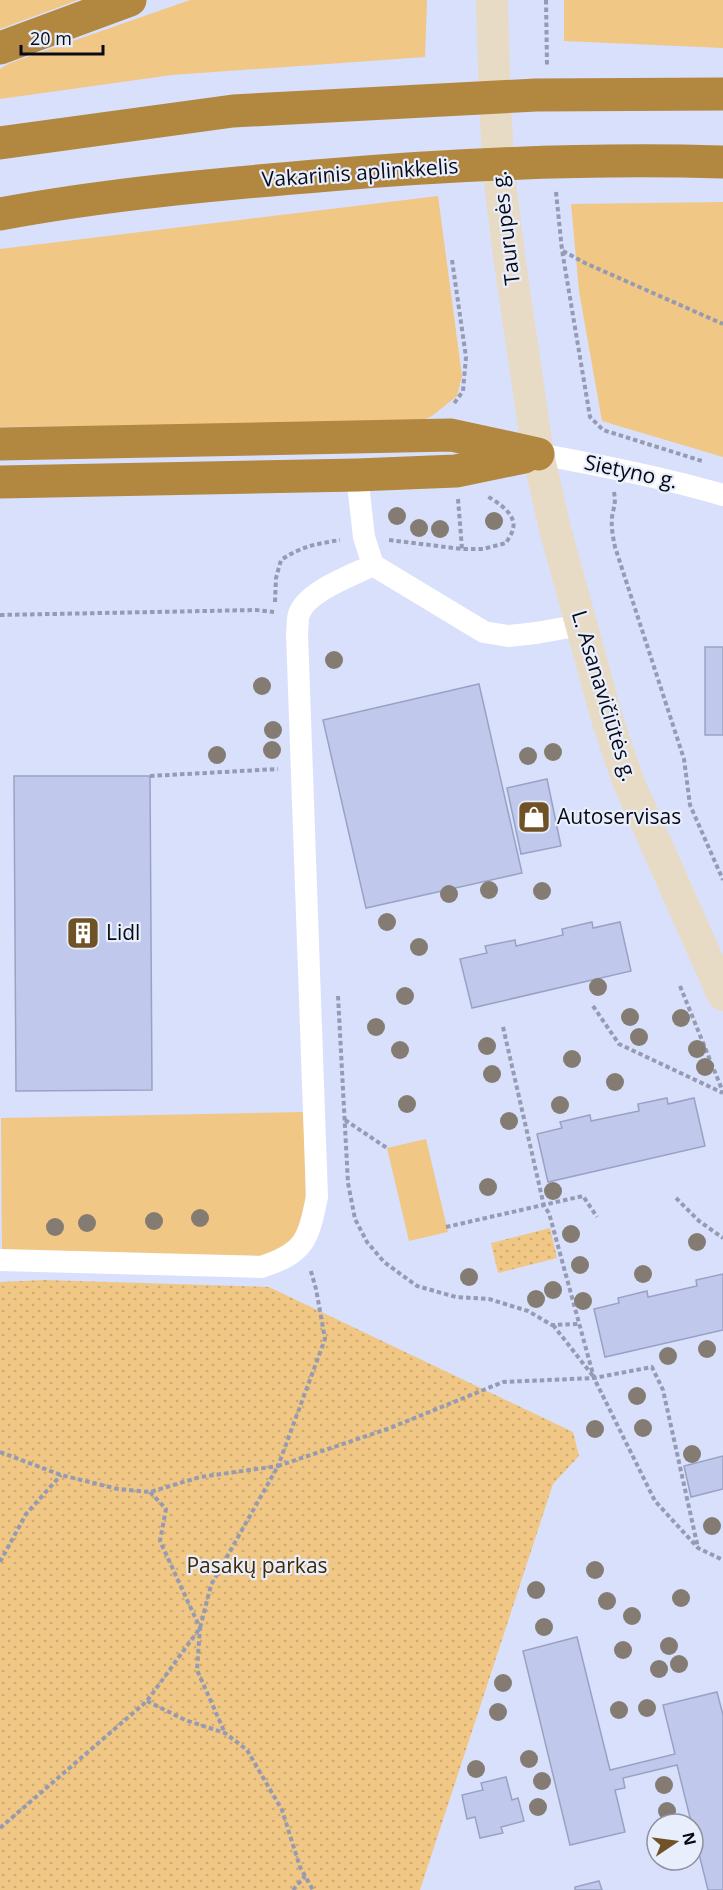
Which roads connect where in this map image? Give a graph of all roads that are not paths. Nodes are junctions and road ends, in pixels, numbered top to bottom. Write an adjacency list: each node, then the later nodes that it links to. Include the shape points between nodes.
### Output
1 (130, 0): 3 (highway)
2 (492, 2): 9 (main road, Taurupės g., via 499,175)
3 (0, 48)
4 (723, 94): 5 (highway, via 536,95 233,111)
5 (0, 143)
6 (723, 162): 7 (highway, Vakarinis aplinkkelis, via 641,159 432,167 242,182)
7 (0, 214)
8 (0, 444): 9 (highway, via 451,435)
9 (538, 454): 10 (highway, via 456,471); 12 (street, Sietyno g., via 609,466); 14 (main road, L. Asanavičiūtės g.)
10 (357, 475): 11 (highway); 13 (street, via 364,537)
11 (0, 482)
12 (723, 495)
13 (373, 566): 14 (street, via 484,632 508,636); 16 (street, via 323,589 308,601 299,614 297,633 317,1197 303,1246 280,1261 261,1267)
14 (581, 625): 15 (main road, L. Asanavičiūtės g., via 628,781)
15 (723, 995)
16 (0, 1260)

